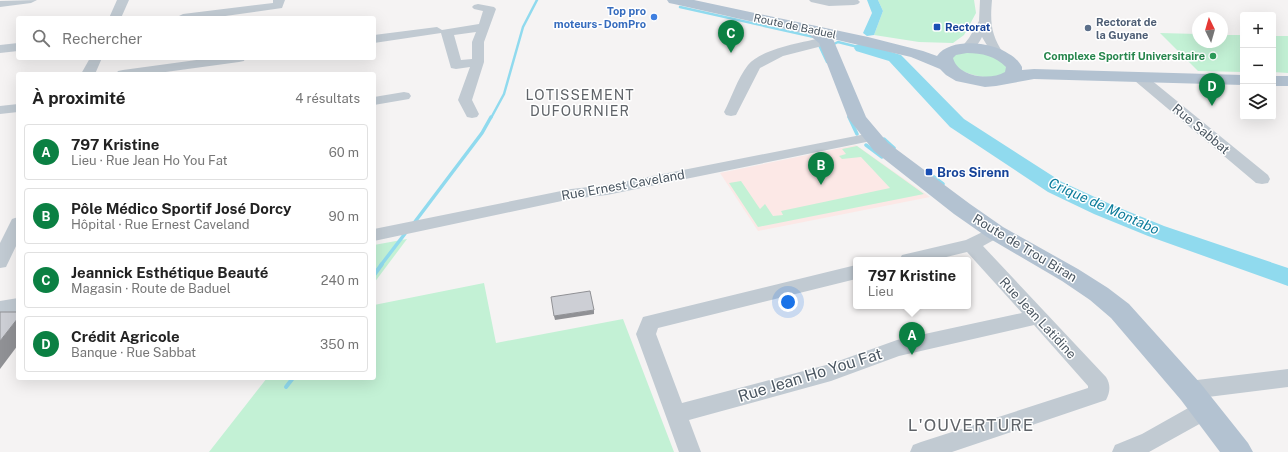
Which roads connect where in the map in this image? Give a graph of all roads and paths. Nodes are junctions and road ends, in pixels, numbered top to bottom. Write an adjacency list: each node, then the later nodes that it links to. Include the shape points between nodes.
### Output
1 (31, 0): 9 (street)
2 (123, 0): 10 (street)
3 (279, 0): 11 (street, via 278,6)
4 (674, 0): 14 (main road, Route de Baduel)
5 (815, 0): 7 (street, via 829,3)
6 (986, 0): 12 (street)
7 (854, 2)
8 (480, 3): 13 (street, via 490,9); 15 (street, via 475,13 443,28)
9 (0, 4)
10 (116, 16)
11 (199, 16)
12 (984, 22): 18 (street, via 974,40); 19 (street, via 987,37)
13 (483, 27): 22 (street, via 478,42); 22 (street, via 447,32 456,65)
14 (819, 35): 18 (main road, Route de Baduel, via 850,38 917,54); 35 (street, via 759,61 753,67); 37 (main road, Route de Trou Biran, via 857,118)
15 (376, 39)
16 (16, 47): 17 (street)
17 (0, 49)
18 (955, 55): 19 (main road, via 983,49); 26 (main road, via 957,74 990,82)
19 (1003, 57): 25 (main road, via 1031,67); 26 (main road, via 1011,63 1014,71)
20 (95, 60): 23 (street)
21 (224, 60): 24 (street)
22 (478, 62): 36 (street, via 465,100)
23 (89, 72)
24 (138, 72)
25 (1101, 76): 26 (main road, via 1034,74); 27 (main road)
26 (1010, 77)
27 (1140, 78): 28 (main road); 38 (street, Rue Sabbat)
28 (1240, 80)
29 (1276, 81): 30 (main road)
30 (1288, 81)
31 (404, 96): 32 (street)
32 (376, 101)
33 (16, 108): 34 (street)
34 (0, 110)
35 (731, 112)
36 (472, 114)
37 (872, 137): 40 (main road, Route de Trou Biran, via 881,147); 41 (street, Rue Ernest Caveland, via 607,190 571,194)
38 (1262, 180)
39 (16, 227): 44 (street)
40 (996, 232): 42 (street); 50 (main road, Route de Trou Biran, via 1070,275 1120,311)
41 (376, 235)
42 (971, 244): 43 (street); 48 (street, Rue Jean Latidine)
43 (920, 257)
44 (0, 262)
45 (853, 273): 51 (street, via 650,322 646,334)
46 (16, 305): 47 (street)
47 (0, 308)
48 (1037, 317): 51 (street, Rue Jean Ho You Fat, via 897,348 831,372); 53 (street, Rue Jean Latidine, via 1099,383 1098,394)
49 (1288, 378): 50 (street, via 1197,389)
50 (1199, 402): 54 (street, via 1198,414); 55 (main road, Route de Trou Biran)
51 (676, 414): 52 (street)
52 (690, 452)
53 (921, 452)
54 (1124, 452)
55 (1238, 452)

